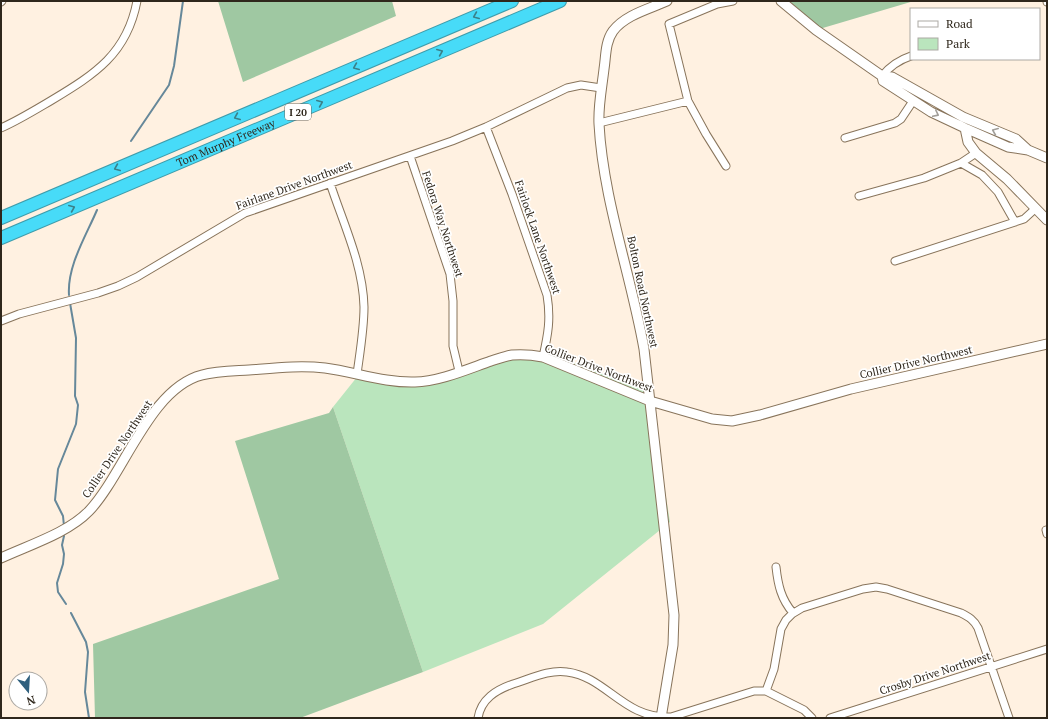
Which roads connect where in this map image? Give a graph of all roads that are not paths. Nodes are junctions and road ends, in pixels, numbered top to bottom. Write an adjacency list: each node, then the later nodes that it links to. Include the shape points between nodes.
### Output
1 (137, 1): 14 (street, via 128,30 118,48 101,68 82,82)
2 (512, 1): 26 (highway, Tom Murphy Freeway / I 20, one-way to 26)
3 (560, 1): 29 (highway, Tom Murphy Freeway / I 20, one-way to 3)
4 (667, 1): 9 (main road, Bolton Road Northwest, via 618,24 607,43)
5 (733, 1): 10 (street, via 717,4 669,24)
6 (780, 1): 8 (main road, via 816,30)
7 (910, 56): 8 (street, via 895,64)
8 (882, 76): 11 (main road, via 883,81); 17 (main road, one-way to 8, via 1016,140 964,117 892,77)
9 (601, 88): 12 (main road, Bolton Road Northwest); 13 (street, Fairlane Drive Northwest, via 567,88)
10 (688, 100): 12 (street); 22 (street)
11 (913, 101): 15 (main road, one-way to 15); 16 (street, via 901,119 895,123)
12 (599, 123): 36 (main road, Bolton Road Northwest, via 612,207 638,313)
13 (486, 127): 19 (street, Fairlane Drive Northwest); 33 (street, Fairlock Lane Northwest, via 547,295 550,324)
14 (1, 128)
15 (965, 128): 17 (main road, via 1008,147); 18 (main road, via 968,142)
16 (845, 138)
17 (1028, 150): 20 (main road)
18 (976, 153): 21 (street); 25 (main road)
19 (410, 156): 23 (street, Fairlane Drive Northwest); 34 (street, Fedora Way Northwest, via 450,274 454,301 453,346)
20 (1047, 158)
21 (961, 163): 24 (street, via 924,178); 28 (street, via 982,175 998,192)
22 (726, 166)
23 (330, 183): 31 (street, Fairlane Drive Northwest, via 245,213 118,286); 35 (street, via 355,256 362,286 363,325)
24 (859, 196)
25 (1036, 208): 27 (main road); 28 (street, via 1024,219)
26 (1, 218)
27 (1047, 220)
28 (1015, 222): 30 (street)
29 (1, 239)
30 (895, 261)
31 (1, 321)
32 (1047, 344): 36 (main road, Collier Drive Northwest, via 851,388 732,421 712,419)
33 (543, 357): 34 (main road, Collier Drive Northwest, via 527,354 510,355); 36 (main road, Collier Drive Northwest)
34 (459, 371): 35 (main road, Collier Drive Northwest, via 433,380 415,382)
35 (357, 374): 37 (main road, Collier Drive Northwest, via 298,366 212,373 191,379 176,389 153,413 100,498 85,515 71,526)
36 (650, 401): 44 (main road, Bolton Road Northwest, via 674,615 673,645)
37 (1, 558)
38 (776, 568): 39 (street, via 781,595)
39 (793, 613): 41 (street, via 863,589 887,589 969,617 978,628); 42 (street, via 781,629 774,669)
40 (1047, 649): 41 (street, Crosby Drive Northwest)
41 (992, 666): 46 (street, Crosby Drive Northwest); 47 (street)
42 (766, 691): 44 (street, via 754,691); 45 (street, via 804,710)
43 (478, 718): 44 (street, via 482,706 494,692 551,672 566,671 592,680 628,708)
44 (661, 718)
45 (812, 718)
46 (830, 718)
47 (1009, 718)

